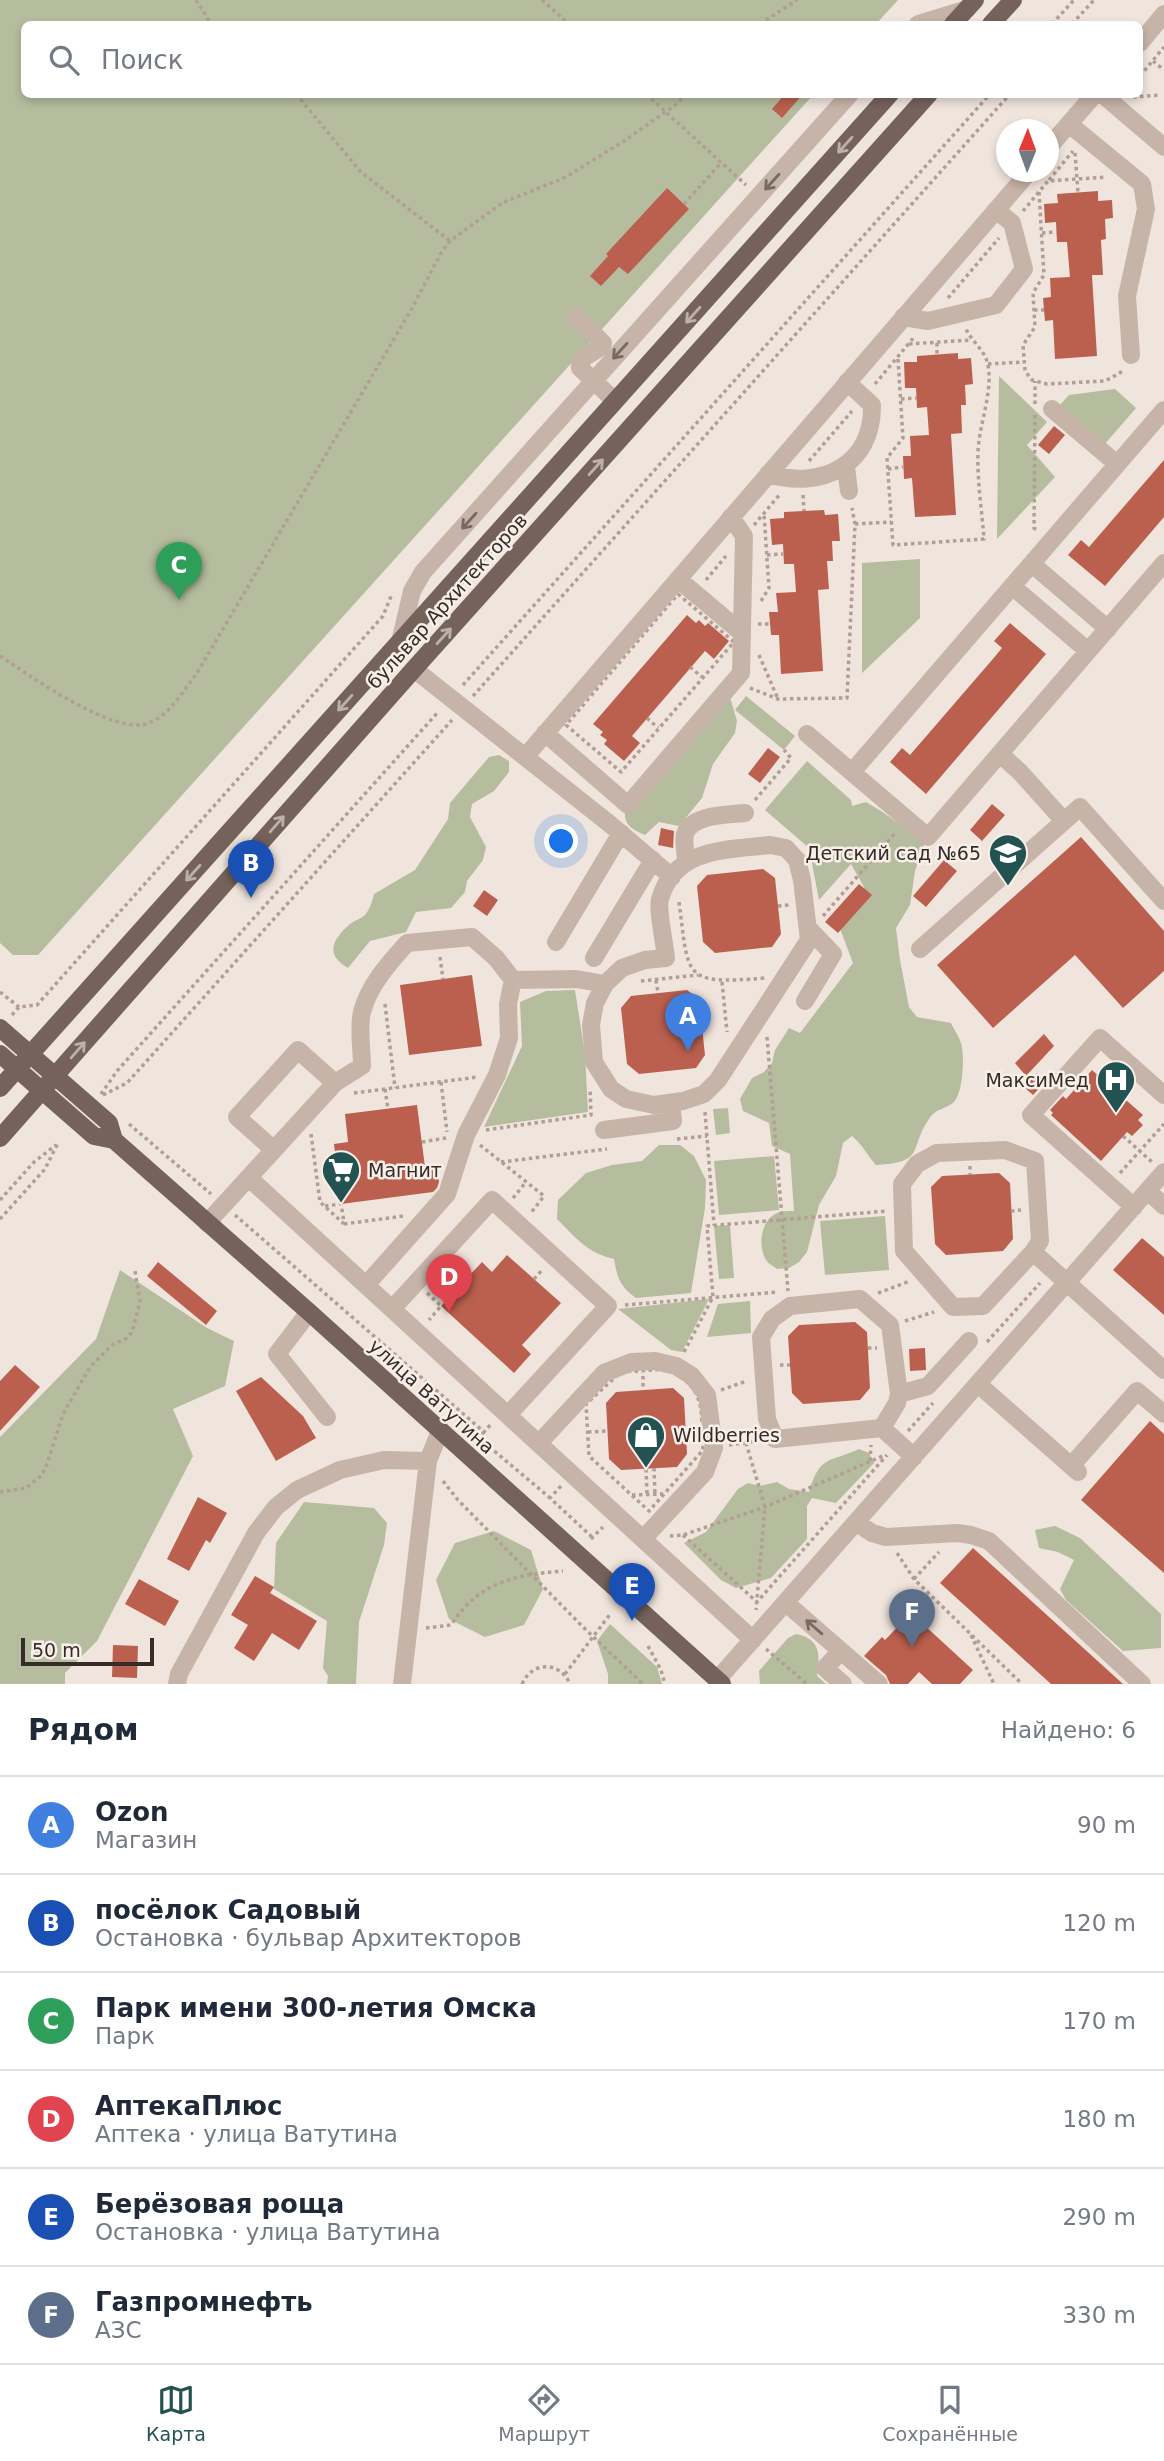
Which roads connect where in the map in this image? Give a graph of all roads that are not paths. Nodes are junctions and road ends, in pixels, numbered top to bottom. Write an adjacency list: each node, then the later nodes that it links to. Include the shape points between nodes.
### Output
1 (1013, 0): 6 (main road)
2 (971, 4): 4 (street); 5 (main road)
3 (1164, 14): 7 (street)
4 (926, 21)
5 (956, 21)
6 (994, 21)
7 (1143, 38)
8 (846, 98): 21 (street, one-way to 21)
9 (886, 98): 23 (main road, бульвар Архитекторов, one-way to 23)
10 (925, 98): 39 (main road, бульвар Архитекторов, one-way to 10)
11 (1092, 98): 13 (street)
12 (1107, 98): 15 (street)
13 (1069, 124): 14 (street); 20 (street, via 1142,184 1146,209 1127,296)
14 (1059, 135)
15 (1164, 147)
16 (1020, 182): 17 (street)
17 (996, 210): 19 (street); 19 (street, via 1012,223 1024,270 996,305 928,321)
18 (576, 317): 21 (street, via 603,343 579,363)
19 (903, 317): 22 (street)
20 (1131, 355)
21 (593, 382): 23 (street); 37 (street, one-way to 37, via 423,572 412,591)
22 (847, 382): 27 (street, via 872,405 873,425); 28 (street)
23 (615, 401): 37 (main road, бульвар Архитекторов)
24 (1052, 409): 26 (street)
25 (1164, 410): 26 (street)
26 (1117, 464): 32 (street)
27 (846, 467): 28 (street, via 799,486); 29 (street)
28 (768, 474): 30 (street)
29 (849, 491)
30 (732, 517): 33 (street); 36 (street, via 744,536)
31 (1164, 563): 35 (street)
32 (1032, 564): 34 (street); 35 (street)
33 (678, 579): 36 (street); 40 (street)
34 (1012, 586): 38 (street); 44 (street)
35 (1108, 629): 38 (street)
36 (743, 633): 40 (street, via 741,673 628,805)
37 (400, 642): 61 (main road, бульвар Архитекторов, one-way to 61)
38 (1088, 651): 42 (street)
39 (414, 669): 43 (street); 63 (main road, бульвар Архитекторов, one-way to 39)
40 (545, 733): 43 (street)
41 (807, 734): 44 (street)
42 (1000, 754): 44 (street, via 928,837); 46 (street)
43 (525, 757): 47 (street)
44 (852, 772)
45 (745, 813): 49 (street, via 701,819 689,826 684,836)
46 (1064, 821): 51 (street, via 1080,807); 54 (street)
47 (621, 833): 48 (street); 53 (street)
48 (653, 860): 50 (street); 55 (street)
49 (687, 862): 50 (street); 52 (street, via 704,853 770,845 786,848 797,860)
50 (672, 877): 57 (street, via 659,900 666,958 622,968)
51 (1164, 901)
52 (810, 930): 58 (street, via 833,954); 68 (street, via 809,940 718,1080 704,1094)
53 (556, 942)
54 (920, 950)
55 (594, 958)
56 (513, 980): 57 (street, via 576,979); 65 (street, via 472,937 407,943 374,985 362,1013 362,1066); 81 (street, via 509,1038 447,1194)
57 (605, 984): 68 (street, via 591,1025 594,1062 601,1075 626,1099)
58 (805, 1001)
59 (0, 1028): 61 (main road, улица Ватутина)
60 (0, 1054): 62 (main road, улица Ватутина)
61 (30, 1054): 62 (main road, бульвар Архитекторов); 63 (main road, улица Ватутина)
62 (17, 1069): 64 (main road, бульвар Архитекторов); 66 (main road, улица Ватутина)
63 (55, 1076): 66 (main road, бульвар Архитекторов); 71 (main road, улица Ватутина, via 109,1123)
64 (0, 1088)
65 (340, 1089): 72 (street); 72 (street, via 298,1050 237,1117)
66 (42, 1091): 70 (main road, бульвар Архитекторов); 71 (main road, улица Ватутина, via 94,1136)
67 (1164, 1095): 77 (street, via 1100,1038 1031,1115)
68 (671, 1103): 69 (street, via 673,1121)
69 (604, 1130)
70 (0, 1138)
71 (114, 1140): 78 (main road, улица Ватутина)
72 (274, 1150): 74 (street)
73 (1164, 1173): 75 (street)
74 (249, 1178): 78 (street); 81 (street)
75 (1148, 1191): 76 (street); 77 (street)
76 (1164, 1206)
77 (1134, 1207): 80 (street)
78 (207, 1223): 83 (main road, улица Ватутина)
79 (1033, 1252): 79 (street, via 982,1306 953,1307 904,1251 902,1184 917,1164 937,1153 1005,1150 1035,1161 1040,1241); 80 (street)
80 (1067, 1283): 85 (street); 86 (street)
81 (366, 1285): 82 (street)
82 (392, 1308): 88 (street); 88 (street, via 492,1200 608,1306)
83 (309, 1312): 90 (street, via 277,1354); 92 (main road, улица Ватутина)
84 (969, 1341): 87 (street, via 928,1386)
85 (1164, 1370)
86 (978, 1384): 89 (street, via 1075,1469 1137,1391); 94 (street)
87 (898, 1399): 91 (street); 91 (street, via 891,1325 860,1299 790,1306 772,1319 761,1337 767,1419 775,1439)
88 (505, 1412): 93 (street)
89 (1164, 1414)
90 (327, 1418)
91 (882, 1428): 94 (street)
92 (440, 1431): 95 (street); 101 (main road, улица Ватутина)
93 (539, 1443): 97 (street); 97 (street, via 604,1373 632,1362 655,1361 692,1376 703,1396 708,1449 705,1472)
94 (914, 1457): 96 (street)
95 (428, 1461): 102 (street, via 384,1460 340,1470 297,1490 276,1507 256,1533); 103 (street)
96 (856, 1522): 98 (street); 106 (street, via 886,1537 957,1533 989,1541)
97 (643, 1539): 99 (street)
98 (786, 1603): 99 (street); 100 (street, one-way to 98)
99 (753, 1640): 101 (street)
100 (841, 1651): 104 (street, via 825,1668); 105 (street)
101 (714, 1681)
102 (177, 1684)
103 (402, 1684)
104 (843, 1684)
105 (878, 1684)
106 (1142, 1684)

